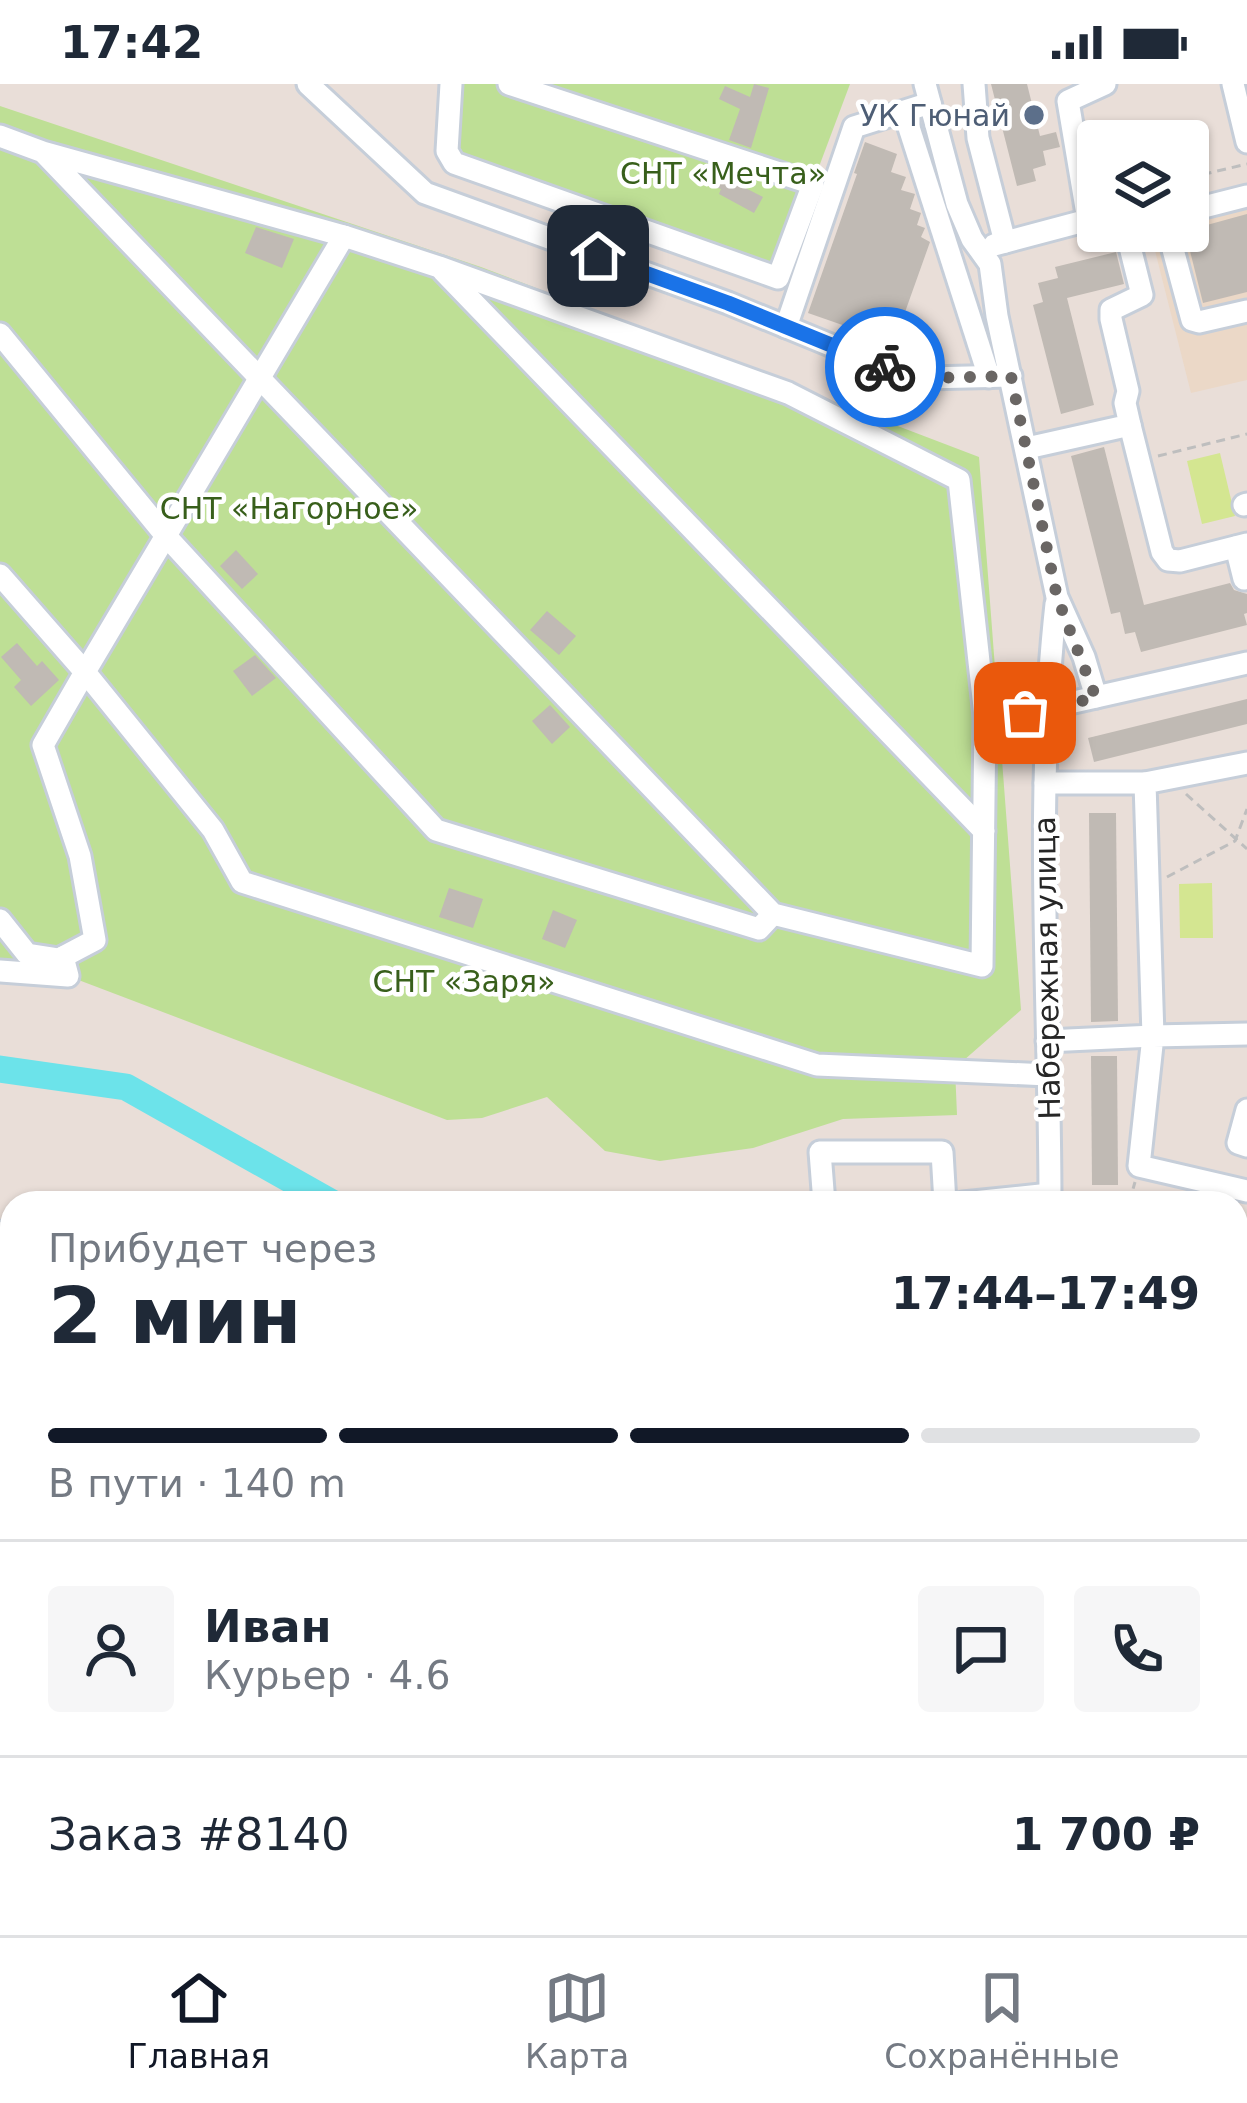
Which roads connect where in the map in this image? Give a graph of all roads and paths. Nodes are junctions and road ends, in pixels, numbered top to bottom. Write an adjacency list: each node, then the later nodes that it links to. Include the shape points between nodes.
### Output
1 (308, 84): 26 (street, via 424,193)
2 (451, 84): 24 (street, via 447,151 454,163)
3 (509, 84): 24 (street, via 813,184)
4 (974, 84): 19 (street, via 978,138)
5 (1105, 84): 11 (street, via 1068,101)
6 (1233, 84): 10 (street)
7 (927, 94): 8 (street); 20 (street, via 957,204)
8 (904, 112): 27 (street, via 854,127); 29 (street)
9 (0, 136): 12 (street)
10 (1247, 142)
11 (1077, 144)
12 (43, 152): 18 (street); 30 (street)
13 (1247, 164): 14 (path)
14 (1209, 173)
15 (1247, 196): 16 (street)
16 (1209, 206)
17 (1077, 225): 19 (street)
18 (344, 236): 23 (street); 30 (street)
19 (1005, 242): 20 (street)
20 (981, 248): 29 (street, via 994,279)
21 (1131, 252): 31 (street, via 1142,295 1111,310)
22 (1174, 252): 25 (street, via 1192,320)
23 (439, 267): 46 (street, via 788,393 959,480); 52 (street)
24 (778, 278): 26 (street)
25 (1247, 310)
26 (764, 317): 27 (street)
27 (786, 326): 29 (street, via 912,376)
28 (0, 334): 35 (street)
29 (1000, 376): 33 (street, Набережная улица)
30 (260, 378): 35 (street); 56 (street)
31 (1130, 425): 33 (street); 34 (street)
32 (1247, 434): 34 (path)
33 (1028, 448): 39 (street, Набережная улица)
34 (1139, 460): 36 (street, via 1168,560)
35 (166, 536): 43 (street); 56 (street, via 436,830 759,929)
36 (1242, 546): 38 (street)
37 (0, 575): 43 (street)
38 (1244, 579)
39 (1057, 597): 40 (street, Набережная улица); 41 (street, Набережная улица)
40 (1084, 657): 41 (street, via 1067,651); 44 (street, Набережная улица)
41 (1051, 661): 45 (street, Набережная улица)
42 (1247, 663): 44 (street)
43 (85, 672): 58 (street, via 43,745 80,856 95,940); 63 (street, via 214,830 242,882 817,1065)
44 (1096, 698): 45 (street)
45 (1050, 707): 46 (street); 49 (street, Набережная улица)
46 (986, 716): 52 (street)
47 (1247, 764): 48 (street)
48 (1172, 780): 50 (street); 53 (path)
49 (1045, 783): 50 (street); 62 (street, Набережная улица)
50 (1144, 783): 55 (street)
51 (1247, 808): 53 (path)
52 (984, 831): 56 (street, via 982,967)
53 (1235, 842): 54 (path); 55 (path)
54 (1247, 849)
55 (1149, 885): 61 (street)
56 (773, 914)
57 (0, 920): 58 (street, via 27,954)
58 (63, 957): 59 (street, via 68,976)
59 (0, 970)
60 (1247, 1034): 61 (street)
61 (1153, 1036): 62 (street); 69 (street, via 1139,1166)
62 (1048, 1041): 63 (street, Набережная улица)
63 (1048, 1075): 68 (street, Набережная улица)
64 (1247, 1110): 65 (street, via 1238,1143)
65 (1247, 1146)
66 (823, 1191): 67 (street, via 820,1152 942,1152)
67 (944, 1191)
68 (1051, 1191)
69 (1247, 1191)

